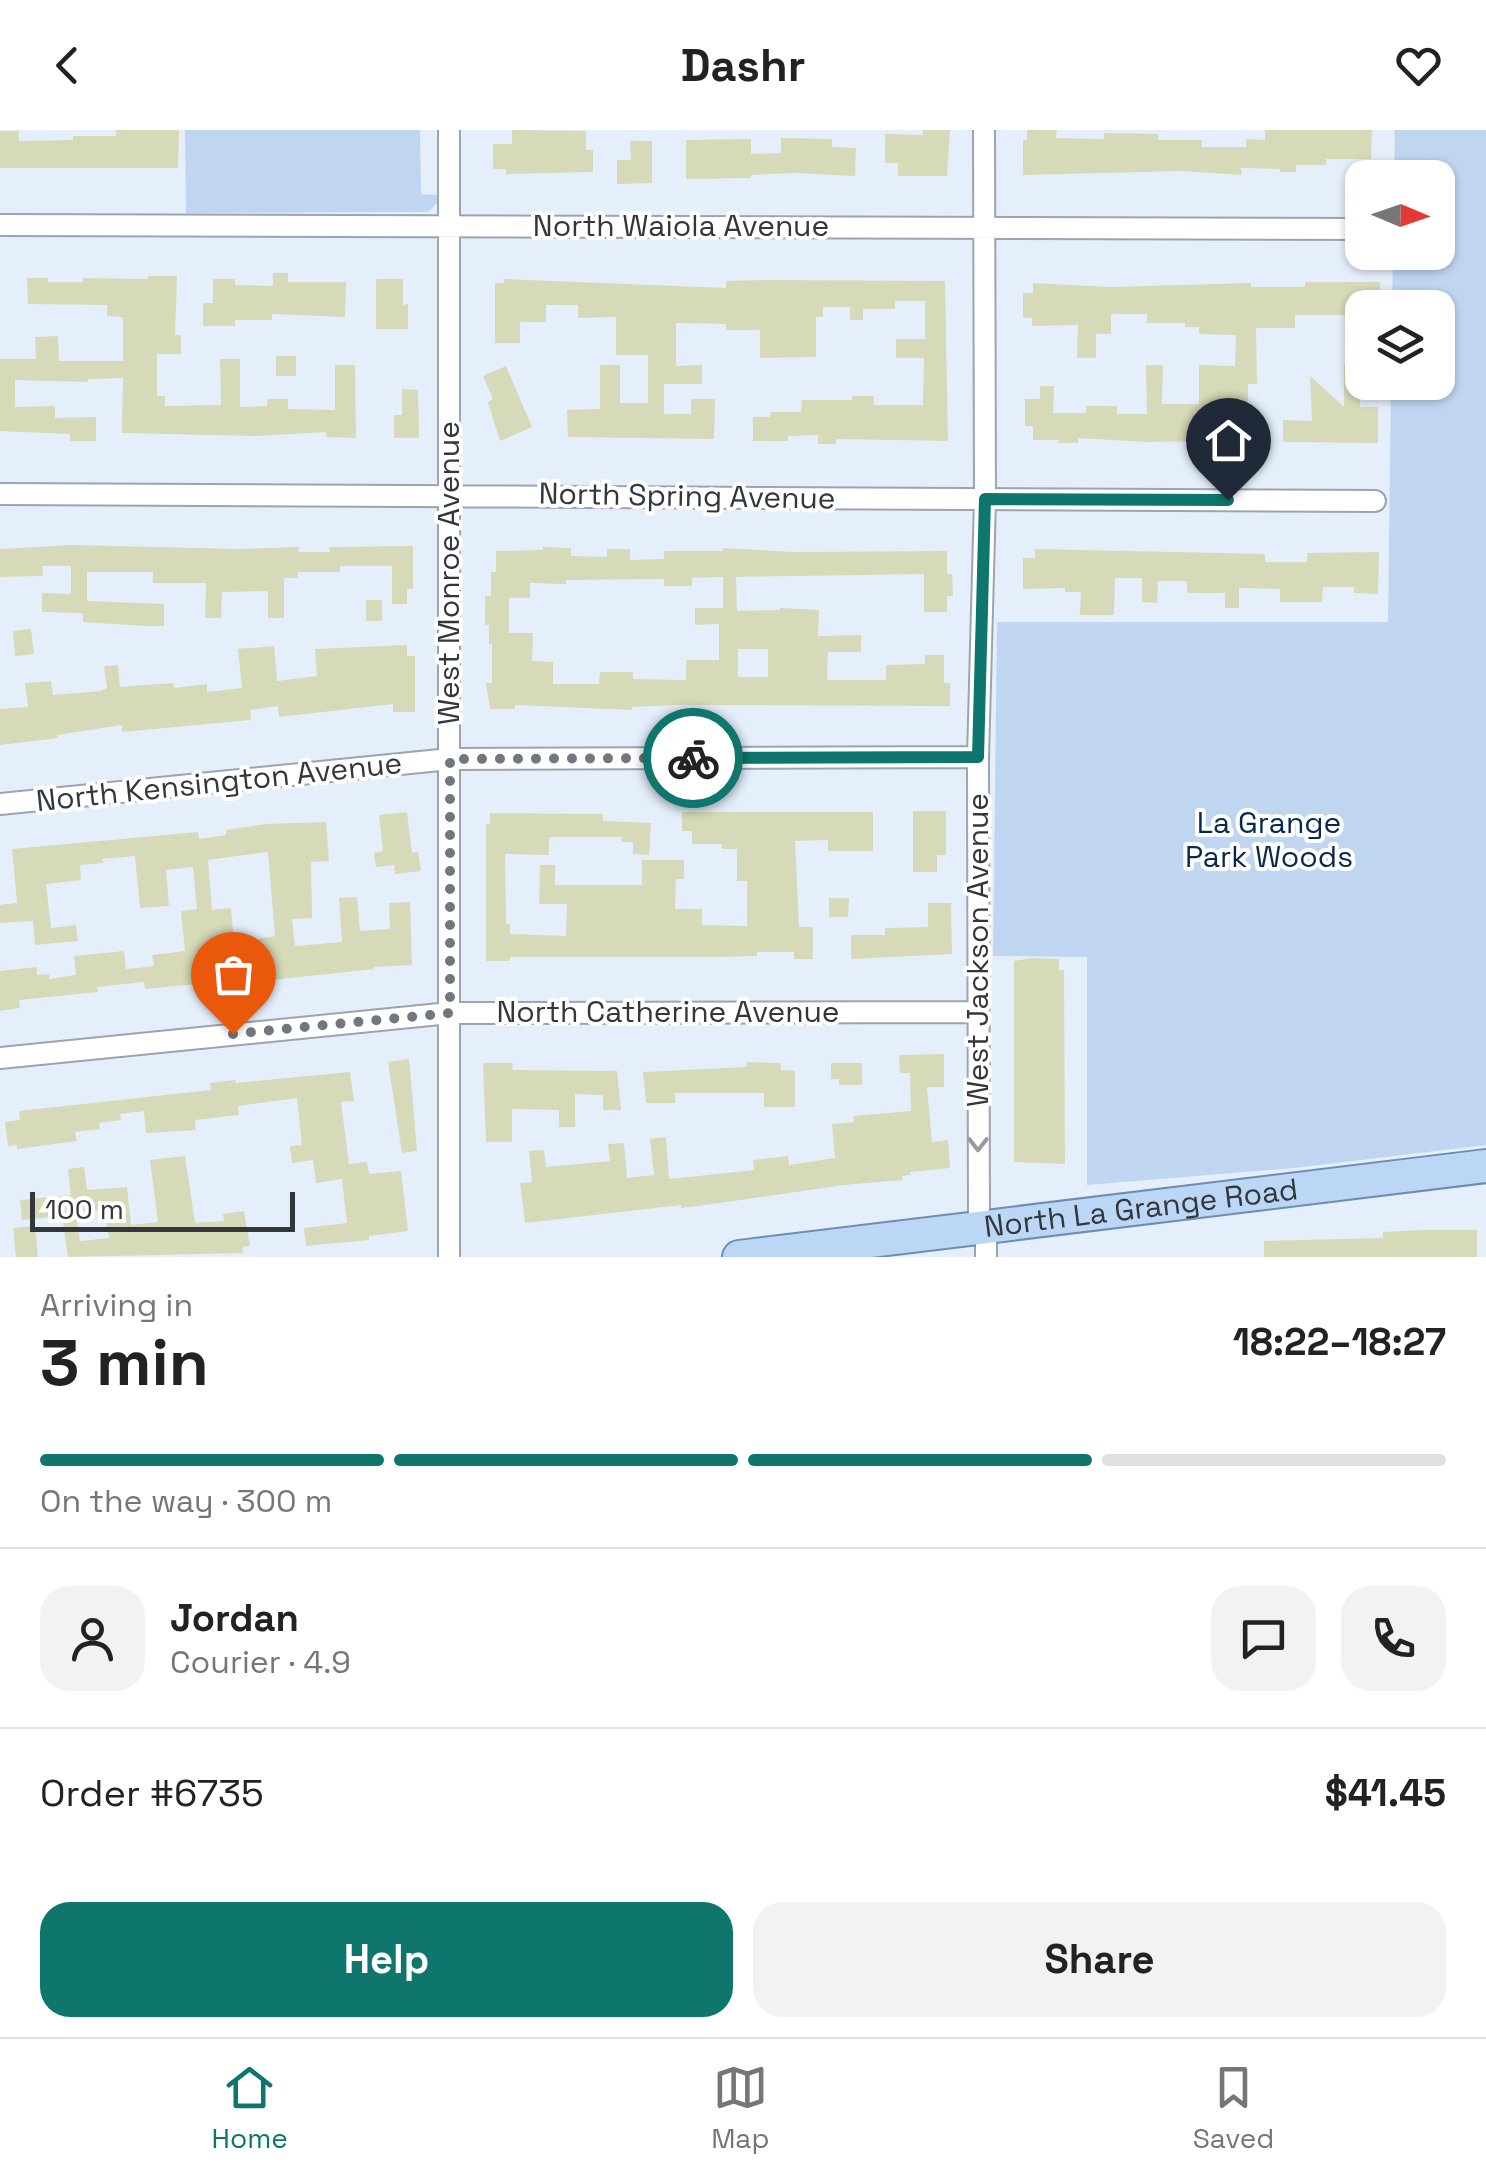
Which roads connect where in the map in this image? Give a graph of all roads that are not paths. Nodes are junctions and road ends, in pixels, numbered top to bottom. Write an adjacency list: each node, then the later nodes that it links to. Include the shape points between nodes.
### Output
1 (449, 130): 4 (street, West Monroe Avenue)
2 (984, 130): 5 (street, West Jackson Avenue)
3 (0, 225): 4 (street, North Waiola Avenue)
4 (450, 226): 5 (street, North Waiola Avenue); 8 (street, West Monroe Avenue)
5 (984, 227): 6 (street, North Waiola Avenue); 9 (street, West Jackson Avenue)
6 (1345, 229)
7 (0, 494): 8 (street, North Spring Avenue)
8 (449, 494): 9 (street, North Spring Avenue); 12 (street, West Monroe Avenue)
9 (985, 499): 10 (street, North Spring Avenue); 11 (street, West Jackson Avenue)
10 (1374, 500)
11 (978, 757): 12 (street, North Kensington Avenue); 14 (street, West Jackson Avenue)
12 (450, 759): 13 (street, North Kensington Avenue); 15 (street, West Monroe Avenue)
13 (0, 804)
14 (977, 1012): 15 (street, North Catherine Avenue); 18 (street, West Jackson Avenue, one-way to 18)
15 (450, 1013): 16 (street, North Catherine Avenue); 19 (street, West Monroe Avenue)
16 (0, 1058)
17 (1486, 1166): 18 (main road, North La Grange Road)
18 (983, 1239): 20 (main road, North La Grange Road)
19 (449, 1257)
20 (739, 1257)

